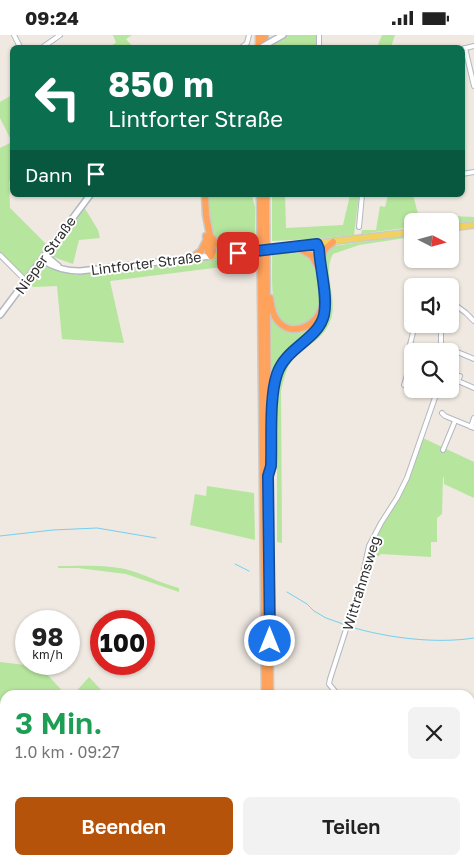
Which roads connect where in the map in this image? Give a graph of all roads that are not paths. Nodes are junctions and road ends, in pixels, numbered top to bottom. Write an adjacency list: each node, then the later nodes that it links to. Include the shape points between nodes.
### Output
1 (60, 35): 3 (street)
2 (283, 35): 4 (main road, bridge)
3 (46, 45)
4 (264, 45)
5 (465, 52): 6 (street)
6 (474, 87)
7 (89, 197): 23 (main road, Nieper Straße)
8 (204, 197): 16 (highway)
9 (259, 197): 42 (highway)
10 (266, 197): 25 (highway)
11 (362, 197): 13 (street)
12 (474, 225): 14 (main road)
13 (359, 227)
14 (459, 227)
15 (404, 233): 17 (main road, Lintforter Straße)
16 (209, 237): 20 (highway, via 220,247); 22 (highway, via 213,251); 24 (highway, via 201,251)
17 (333, 242): 18 (main road, Lintforter Straße); 26 (highway, via 325,249)
18 (317, 244): 19 (main road, Lintforter Straße); 26 (highway)
19 (296, 247): 20 (main road, Lintforter Straße, bridge); 26 (highway, via 312,256)
20 (238, 253): 22 (main road, Lintforter Straße)
21 (0, 255): 27 (street)
22 (211, 256): 24 (main road, Lintforter Straße)
23 (44, 257): 24 (main road, Lintforter Straße, via 59,267 80,271); 27 (main road, Nieper Straße)
24 (192, 258)
25 (267, 264): 26 (highway, via 275,318 281,324 298,329 310,325 320,314 323,296); 41 (highway)
26 (319, 265): 41 (highway, via 325,296 324,317 312,335 284,361 274,384)
27 (26, 281): 29 (main road, Nieper Straße)
28 (459, 308): 30 (street)
29 (0, 315)
30 (474, 321)
31 (459, 353): 32 (street)
32 (474, 359)
33 (460, 376): 34 (street, via 458,381)
34 (474, 388)
35 (435, 398): 44 (street, Wittrahmsweg, via 407,478 369,546 361,583 330,679)
36 (442, 413): 38 (street)
37 (474, 418): 39 (street)
38 (455, 421): 39 (street); 40 (street)
39 (472, 427)
40 (443, 450)
41 (268, 476): 43 (highway)
42 (265, 690)
43 (270, 690)
44 (334, 690)

